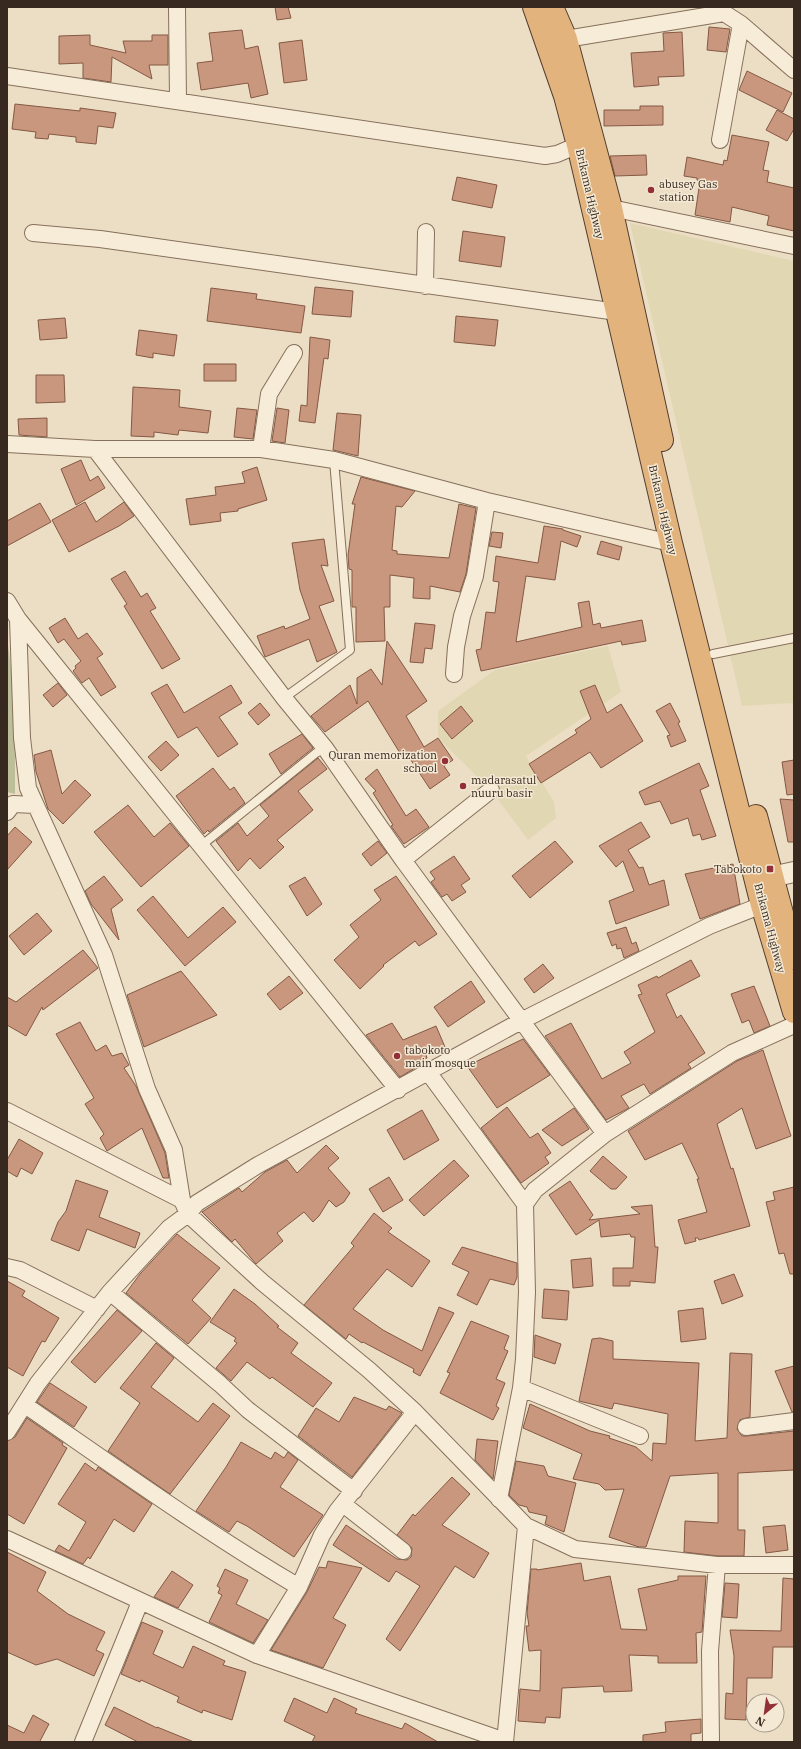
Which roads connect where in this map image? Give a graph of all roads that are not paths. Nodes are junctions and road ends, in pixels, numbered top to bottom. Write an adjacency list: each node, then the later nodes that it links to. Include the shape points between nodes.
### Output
1 (177, 7): 8 (street)
2 (534, 7): 10 (highway, Brikama Highway, via 565,96)
3 (552, 7): 5 (highway, Brikama Highway)
4 (741, 24): 5 (street, via 724,13); 6 (street); 9 (street)
5 (566, 40): 11 (highway, Brikama Highway)
6 (794, 70)
7 (7, 76): 8 (street)
8 (178, 101): 10 (street, via 545,156)
9 (720, 140)
10 (578, 145): 16 (highway, Brikama Highway)
11 (611, 208): 14 (street); 27 (highway, Brikama Highway, via 693,578)
12 (426, 232): 15 (street)
13 (34, 233): 15 (street, via 100,239)
14 (794, 246)
15 (425, 286): 16 (street)
16 (617, 312): 23 (highway, Brikama Highway)
17 (294, 354): 20 (street, via 269,394)
18 (7, 444): 19 (street)
19 (95, 449): 20 (street); 29 (street)
20 (261, 449): 21 (street)
21 (334, 460): 22 (street); 29 (lane, via 350,650)
22 (487, 501): 23 (street); 28 (street, via 474,576 458,639)
23 (671, 543): 38 (highway, Brikama Highway)
24 (7, 601): 25 (street)
25 (18, 619): 31 (street, via 22,738); 35 (street)
26 (794, 638): 27 (lane)
27 (713, 654): 38 (highway, Brikama Highway)
28 (454, 674)
29 (284, 698): 30 (street)
30 (325, 748): 35 (lane); 36 (street)
31 (27, 779): 33 (street); 34 (street)
32 (491, 790): 36 (street)
33 (35, 805): 34 (street); 49 (street, via 104,955 147,1089 174,1150)
34 (10, 808)
35 (202, 845): 45 (street)
36 (403, 860): 42 (street)
37 (794, 872): 38 (street)
38 (765, 879): 39 (highway, Brikama Highway)
39 (770, 904): 40 (highway, Brikama Highway); 41 (highway, Brikama Highway); 42 (street, via 709,926)
40 (794, 958)
41 (794, 1012)
42 (523, 1020): 44 (street); 47 (street)
43 (794, 1025): 47 (street, via 732,1053)
44 (428, 1072): 45 (street); 48 (street)
45 (398, 1090): 49 (street, via 258,1165 197,1203)
46 (7, 1111): 49 (street)
47 (605, 1134): 48 (street, via 535,1190)
48 (525, 1204): 53 (street, via 527,1292)
49 (185, 1207): 51 (street); 55 (street, via 262,1282 369,1370)
50 (7, 1267): 52 (street, via 20,1270)
51 (110, 1292): 52 (street); 60 (street, via 248,1410)
52 (97, 1309): 54 (street, via 38,1383)
53 (521, 1388): 59 (street); 61 (street)
54 (24, 1405): 58 (street); 68 (street, via 236,1550)
55 (415, 1412): 60 (street); 61 (street)
56 (794, 1421): 57 (street)
57 (746, 1427)
58 (7, 1432)
59 (640, 1436)
60 (354, 1491): 62 (street)
61 (499, 1499): 63 (street)
62 (343, 1504): 65 (street); 68 (street, via 322,1535)
63 (526, 1526): 66 (street, via 575,1549); 72 (street)
64 (7, 1539): 69 (street)
65 (403, 1551)
66 (717, 1565): 67 (street); 73 (street, via 710,1651)
67 (794, 1565)
68 (298, 1588): 70 (street)
69 (140, 1602): 70 (street); 71 (street)
70 (257, 1655): 72 (street)
71 (83, 1742)
72 (505, 1742)
73 (711, 1742)

